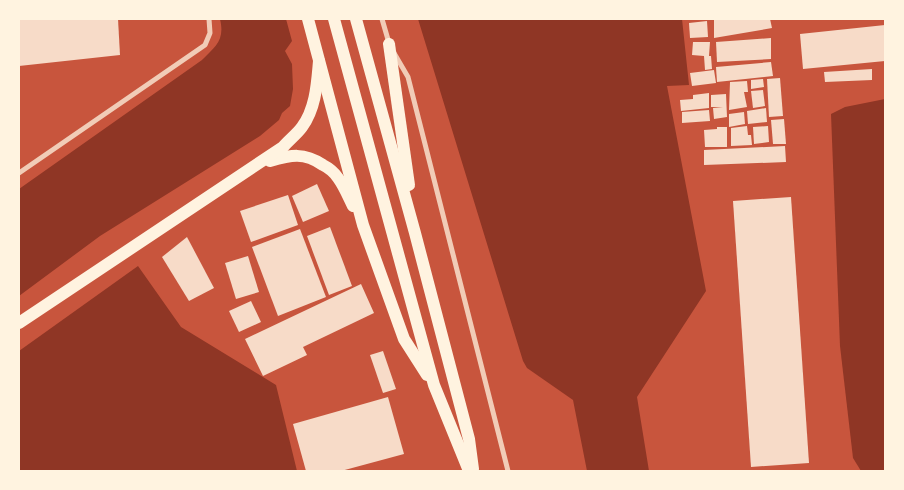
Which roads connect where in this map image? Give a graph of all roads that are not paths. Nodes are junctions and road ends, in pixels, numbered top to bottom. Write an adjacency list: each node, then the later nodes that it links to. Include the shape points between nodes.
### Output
1 (209, 19): 9 (street, via 210,33 205,45)
2 (308, 19): 7 (main road)
3 (334, 19): 13 (main road)
4 (356, 19): 11 (main road)
5 (382, 19): 6 (street)
6 (389, 44): 11 (main road); 16 (street, via 408,77)
7 (319, 61): 8 (main road, via 316,94 310,113 283,147); 10 (main road)
8 (260, 164): 10 (main road, via 286,156 301,155 316,160 337,176); 12 (main road)
9 (19, 173)
10 (363, 225): 13 (main road, via 404,339)
11 (415, 233): 15 (main road, via 469,439)
12 (19, 323)
13 (434, 385): 14 (main road)
14 (469, 471)
15 (474, 471)
16 (508, 471)

